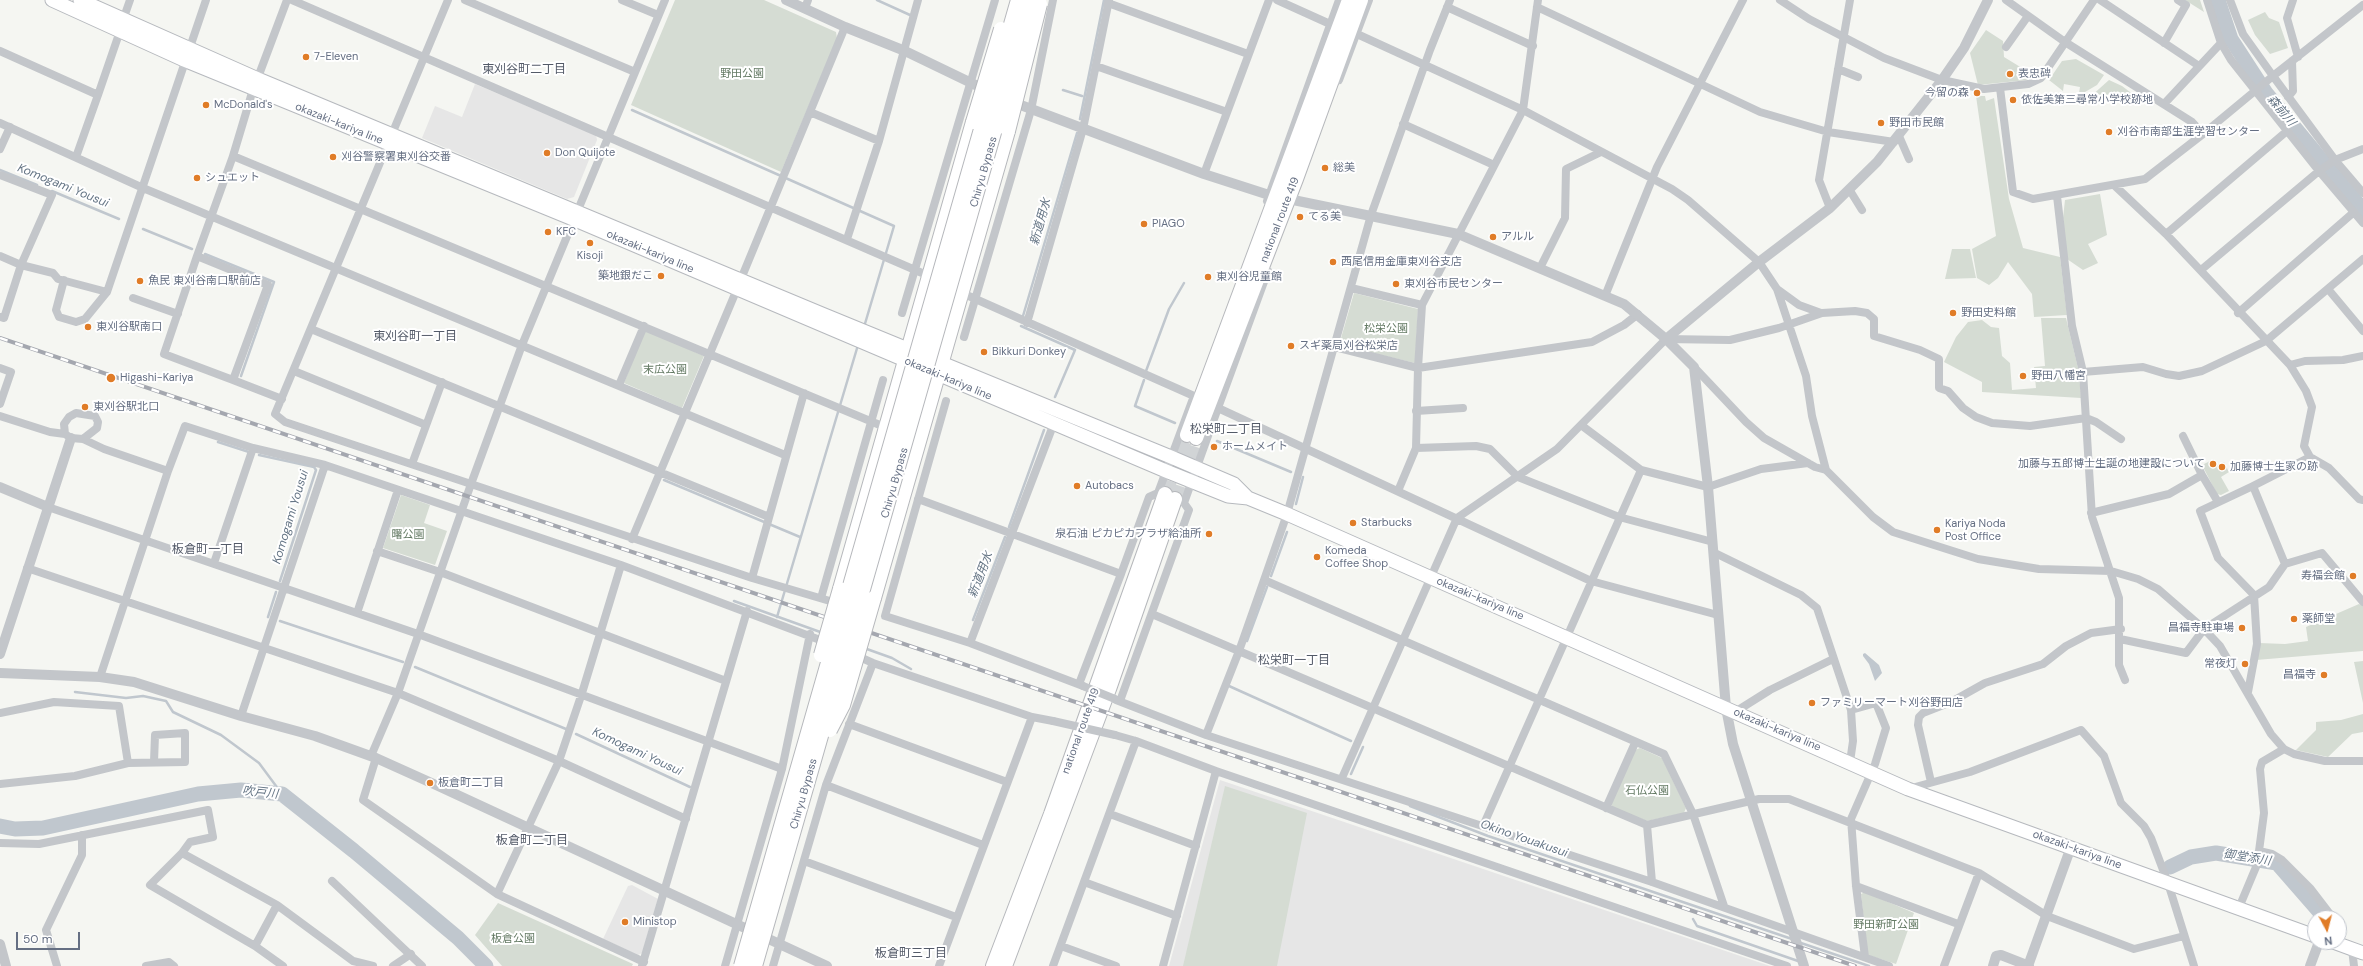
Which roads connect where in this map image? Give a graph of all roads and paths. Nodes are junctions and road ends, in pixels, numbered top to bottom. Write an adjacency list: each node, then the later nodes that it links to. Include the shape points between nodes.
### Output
1 (52, 0): 44 (main road, okazaki-kariya line)
2 (80, 0): 44 (main road, okazaki-kariya line)
3 (130, 0): 44 (street)
4 (206, 0): 55 (street)
5 (287, 0): 68 (street)
6 (292, 0): 57 (street)
7 (448, 0): 57 (street)
8 (465, 0): 63 (street)
9 (622, 0): 41 (street)
10 (665, 0): 41 (street)
11 (786, 0): 37 (street)
12 (918, 0): 53 (street)
13 (994, 0): 67 (street)
14 (1009, 0): 129 (highway, bridge)
15 (1018, 0): 298 (highway, Chiryu Bypass, bridge)
16 (1032, 0): 298 (highway, Chiryu Bypass, bridge)
17 (1041, 0): 137 (highway, bridge, via 1008,131)
18 (1053, 0): 75 (street)
19 (1268, 0): 56 (street)
20 (1277, 0): 43 (street)
21 (1339, 0): 43 (street)
22 (1349, 0): 107 (highway, national route 419)
23 (1361, 0): 107 (highway, national route 419)
24 (1369, 0): 46 (street)
25 (1743, 0): 69 (street)
26 (1780, 0): 47 (street, via 1809,19)
27 (1850, 0): 47 (street)
28 (1988, 0): 66 (street, via 1964,48)
29 (2006, 0): 42 (street)
30 (2094, 0): 48 (street)
31 (2100, 0): 49 (street)
32 (2178, 0): 49 (street, via 2186,5)
33 (2206, 0): 50 (street)
34 (2230, 0): 64 (street, via 2243,34)
35 (2293, 0): 58 (street, via 2287,18)
36 (1109, 2): 56 (street); 60 (street)
37 (806, 4): 45 (street)
38 (1448, 4): 51 (street); 59 (street)
39 (1538, 4): 51 (street); 69 (street)
40 (2363, 4): 58 (street)
41 (658, 15): 63 (street)
42 (2028, 16): 48 (street); 52 (street)
43 (1330, 24): 107 (street)
44 (121, 25): 55 (main road, okazaki-kariya line); 72 (street)
45 (845, 27): 53 (street); 77 (street)
46 (1357, 34): 59 (street); 107 (street)
47 (1844, 36): 62 (street); 66 (street, via 1884,58)
48 (2065, 42): 70 (street, via 2037,82); 74 (street)
49 (2164, 43): 61 (street)
50 (2221, 43): 61 (street); 71 (street)
51 (1533, 46): 76 (street)
52 (2006, 47)
53 (905, 51): 67 (street); 89 (street)
54 (1, 53): 72 (street)
55 (186, 54): 68 (main road, okazaki-kariya line); 103 (street)
56 (1248, 54): 78 (street)
57 (424, 56): 86 (street); 87 (street)
58 (2295, 59): 64 (street); 73 (street, via 2293,91)
59 (1424, 65): 76 (street); 80 (street)
60 (1096, 66): 78 (street); 82 (street)
61 (2199, 66): 74 (street)
62 (1838, 69): 65 (street); 84 (street)
63 (635, 72): 86 (street)
64 (2273, 76): 71 (street); 73 (street)
65 (1858, 77)
66 (1942, 80): 70 (street, via 1984,89); 88 (street)
67 (969, 83): 75 (street); 127 (street)
68 (256, 84): 87 (main road, okazaki-kariya line); 93 (street)
69 (1701, 84): 84 (street, via 1760,112); 101 (street, via 1657,167)
70 (2000, 88): 106 (street, via 2013,192 2033,199)
71 (2255, 91): 83 (street); 85 (street)
72 (98, 95): 94 (street)
73 (2288, 97): 96 (street)
74 (2164, 104): 85 (street, via 2192,122)
75 (1031, 110): 82 (street); 140 (street)
76 (1523, 110): 92 (street); 97 (street)
77 (810, 112): 89 (street); 108 (street)
78 (1227, 112): 99 (street)
79 (0, 123): 81 (street)
80 (1402, 124): 97 (street); 114 (street)
81 (10, 127): 90 (street); 94 (street)
82 (1083, 129): 99 (street); 149 (street)
83 (2287, 131): 98 (street); 118 (street)
84 (1828, 132): 88 (street); 109 (street, via 1819,180)
85 (2203, 134): 102 (street, via 2145,179)
86 (609, 137): 108 (street); 113 (street)
87 (391, 139): 110 (street); 113 (main road, okazaki-kariya line)
88 (1896, 139): 95 (street); 104 (street)
89 (879, 140): 119 (street)
90 (0, 149)
91 (2363, 149): 96 (street)
92 (1601, 152): 101 (street); 126 (street, via 1566,169 1565,218)
93 (233, 156): 110 (street); 115 (street)
94 (76, 157): 103 (street)
95 (1909, 159)
96 (2335, 160): 98 (street); 105 (street)
97 (1494, 165): 117 (street)
98 (2319, 171): 112 (street); 128 (street)
99 (1204, 174): 107 (street)
100 (0, 175): 124 (street, via 52,195)
101 (1654, 179): 123 (street, via 1688,200); 138 (street)
102 (2114, 185): 106 (street); 118 (street)
103 (143, 188): 115 (street); 136 (street)
104 (1849, 189): 109 (street); 111 (street)
105 (2363, 193)
106 (2057, 196): 168 (street, via 2072,326)
107 (1281, 198): 114 (street); 174 (street, via 1248,258); 179 (street); 192 (highway, national route 419)
108 (772, 206): 119 (street); 131 (street)
109 (1830, 208): 123 (street)
110 (361, 210): 125 (street); 132 (street)
111 (1862, 210)
112 (2354, 212): 116 (street); 142 (street)
113 (575, 215): 131 (main road, okazaki-kariya line); 132 (street)
114 (1371, 215): 117 (street); 133 (street)
115 (212, 216): 121 (street); 125 (street)
116 (2363, 223)
117 (1458, 234): 126 (street); 141 (street)
118 (2166, 234): 128 (street)
119 (847, 239): 127 (street)
120 (0, 256): 124 (street)
121 (197, 256): 145 (street); 169 (street, via 268,285)
122 (2363, 259): 135 (street)
123 (1759, 262): 134 (street); 155 (street)
124 (21, 265): 130 (street, via 53,272 58,279); 147 (street, via 4,318)
125 (336, 268): 152 (street); 157 (street)
126 (1540, 268): 138 (street)
127 (914, 270): 129 (street); 143 (street)
128 (2202, 270): 142 (street)
129 (929, 276): 160 (highway)
130 (64, 280): 136 (street); 136 (street, via 56,310 59,317 76,322 85,318)
131 (739, 284): 159 (street); 160 (main road, okazaki-kariya line)
132 (546, 286): 151 (street); 157 (street)
133 (1351, 288): 141 (street); 158 (street)
134 (1777, 289): 144 (street, via 1799,305); 150 (street)
135 (2328, 289): 148 (street); 156 (street)
136 (107, 292)
137 (962, 294): 140 (street); 166 (highway)
138 (1604, 296): 146 (street, via 1624,304)
139 (133, 298): 145 (street)
140 (975, 300): 149 (street); 154 (street)
141 (1422, 305): 165 (street)
142 (2238, 312): 156 (street)
143 (902, 313)
144 (1822, 313): 150 (street); 184 (street, via 1867,313 1874,319 1874,336 1920,350 1939,359 1938,388 1948,391 1963,408 1981,419 1992,423 2030,426)
145 (178, 314): 169 (street, via 164,354)
146 (1638, 314): 155 (street); 165 (street, via 1624,325 1592,342)
147 (0, 317)
148 (2360, 321): 153 (street)
149 (1027, 323): 174 (street)
150 (1787, 324): 155 (street, via 1730,340); 208 (street, via 1806,376 1812,416)
151 (644, 326): 159 (street); 172 (street)
152 (311, 329): 167 (street); 171 (street)
153 (2363, 331)
154 (964, 337)
155 (1666, 339): 163 (street); 188 (street)
156 (2266, 342): 162 (street); 168 (street, via 2191,375 2166,374 2143,367)
157 (522, 345): 172 (street); 178 (street)
158 (1334, 347): 165 (street); 198 (street)
159 (710, 354): 173 (street); 182 (street)
160 (908, 355): 166 (main road, okazaki-kariya line); 189 (highway)
161 (2363, 356): 162 (street, via 2343,360 2305,361)
162 (2290, 366): 202 (street, via 2306,391 2312,407 2304,446)
163 (1694, 367): 203 (street, via 1764,438); 218 (street)
164 (0, 368): 177 (street, via 11,372)
165 (1418, 368): 181 (street)
166 (941, 369): 186 (main road, okazaki-kariya line); 195 (highway); 201 (main road, okazaki-kariya line)
167 (294, 371): 175 (street); 187 (street)
168 (2083, 372): 184 (street)
169 (233, 380): 175 (street)
170 (883, 380): 185 (street)
171 (442, 382): 178 (street); 187 (street)
172 (619, 385): 182 (street)
173 (804, 393): 185 (street); 200 (street)
174 (1194, 396): 201 (street)
175 (282, 399): 204 (street, via 275,414 285,422)
176 (946, 401): 196 (street)
177 (0, 404)
178 (500, 406): 211 (street); 215 (street)
179 (1218, 408): 198 (street); 206 (street)
180 (1464, 408): 181 (street)
181 (1416, 411): 199 (street)
182 (685, 414): 200 (street); 211 (street)
183 (0, 416): 190 (street)
184 (2086, 418): 194 (street); 228 (street)
185 (872, 422): 189 (street); 252 (street)
186 (1054, 423): 210 (main road, okazaki-kariya line); 233 (street)
187 (426, 425): 204 (street)
188 (1581, 425): 207 (street); 213 (street, via 1557,449)
189 (887, 428): 298 (highway, bridge, via 808,704)
190 (68, 436): 193 (street); 193 (street, via 64,424 69,417 76,413 95,416 97,428); 226 (street)
191 (2183, 436): 212 (street)
192 (1191, 437)
193 (83, 439): 209 (street, via 104,450)
194 (2121, 439)
195 (919, 442): 196 (street); 298 (highway, bridge, via 842,705)
196 (933, 446): 223 (street)
197 (253, 448): 205 (street); 209 (street, via 185,426); 239 (street)
198 (1305, 448): 220 (street); 229 (street)
199 (1416, 448): 213 (street, via 1490,448); 220 (street)
200 (785, 455): 230 (street)
201 (1171, 457): 206 (main road, okazaki-kariya line); 210 (street)
202 (2310, 457): 216 (street); 224 (street, via 2329,468 2359,499)
203 (1808, 463): 208 (street); 218 (street, via 1761,469)
204 (412, 464): 215 (street)
205 (325, 465): 219 (street); 250 (street)
206 (1197, 468): 214 (street); 222 (main road, okazaki-kariya line, via 1234,484)
207 (1641, 470): 218 (street); 231 (street)
208 (1826, 470): 243 (street, via 1873,517 1893,532 1978,559 2014,566)
209 (168, 471): 235 (street)
210 (1166, 471): 214 (main road, okazaki-kariya line); 221 (street)
211 (660, 473): 230 (street); 234 (street)
212 (2202, 474): 225 (street); 228 (street, via 2169,494)
213 (1518, 477): 231 (street); 232 (street)
214 (1192, 480): 221 (street); 222 (main road, okazaki-kariya line, via 1228,496)
215 (471, 484): 227 (street); 234 (street)
216 (2253, 486): 225 (street); 240 (street)
217 (0, 487): 226 (street)
218 (1708, 487): 236 (street)
219 (398, 490): 227 (street); 237 (street)
220 (1398, 491): 232 (street)
221 (1170, 497): 245 (street, via 1149,497); 257 (street, via 1189,510); 317 (highway, national route 419); 317 (highway, via 1086,770)
222 (1248, 498): 229 (main road, okazaki-kariya line)
223 (918, 499): 233 (street); 259 (street)
224 (2363, 500)
225 (2218, 502): 251 (street, via 2200,511 2218,558)
226 (48, 506): 235 (street); 242 (street)
227 (460, 511): 241 (street); 244 (street)
228 (2091, 513): 243 (street, via 2106,566)
229 (1288, 514): 246 (main road, okazaki-kariya line); 248 (street)
230 (769, 517): 247 (street)
231 (1619, 517): 236 (street); 249 (street)
232 (1457, 518): 246 (street); 249 (street)
233 (1012, 534): 245 (street); 268 (street)
234 (632, 539): 247 (street)
235 (145, 541): 239 (street); 253 (street)
236 (1714, 542): 238 (street)
237 (377, 551): 244 (street); 256 (street)
238 (1715, 554): 258 (street); 272 (street, via 1810,601 1817,608)
239 (214, 563): 250 (street)
240 (2285, 564): 251 (street, via 2269,587); 254 (street, via 2322,553)
241 (622, 565): 255 (street); 262 (street)
242 (27, 568): 253 (street); 271 (street)
243 (2111, 571): 260 (street, via 2138,579 2158,589); 261 (street, via 2119,598)
244 (440, 572): 262 (street); 263 (street)
245 (1121, 574): 278 (street)
246 (1431, 577): 265 (main road, okazaki-kariya line); 267 (street)
247 (752, 578): 252 (street)
248 (1264, 580): 267 (street); 270 (street)
249 (1591, 581): 258 (street); 265 (street)
250 (283, 587): 256 (street); 269 (street)
251 (2254, 595): 260 (street); 279 (street, via 2256,644)
252 (821, 598): 259 (street)
253 (125, 600): 269 (street); 275 (street)
254 (2363, 602)
255 (747, 611): 264 (street); 277 (street)
256 (357, 613): 263 (street)
257 (1152, 614): 270 (street); 282 (street)
258 (1718, 614): 285 (street)
259 (885, 616): 268 (street)
260 (2204, 629): 266 (street, via 2186,653); 279 (street, via 2220,646)
261 (2121, 630): 266 (street); 309 (street, via 2091,632 2066,646 2043,664 1985,683 1951,702 1923,713 1919,717 1918,725)
262 (601, 633): 277 (street); 281 (street)
263 (418, 634): 280 (street); 281 (street)
264 (810, 634): 273 (street); 304 (street)
265 (1566, 636): 283 (street); 285 (main road, okazaki-kariya line)
266 (2120, 639): 276 (street, via 2119,665)
267 (1403, 640): 283 (street); 284 (street)
268 (970, 643): 278 (street)
269 (264, 647): 280 (street); 288 (street)
270 (1239, 651): 284 (street); 291 (street)
271 (0, 654)
272 (1834, 659): 285 (street); 286 (street)
273 (873, 663): 289 (street); 290 (street)
274 (0, 673): 275 (street)
275 (100, 677): 288 (street, via 134,682)
276 (2125, 680)
277 (726, 681): 293 (street)
278 (1081, 685): 282 (street, bridge)
279 (2248, 692): 295 (street, via 2271,734)
280 (398, 693): 296 (street); 297 (street)
281 (582, 693): 293 (street); 297 (street)
282 (1118, 700): 291 (street)
283 (1539, 700): 294 (street); 303 (street)
284 (1373, 708): 303 (street); 307 (street)
285 (1730, 710): 301 (main road, okazaki-kariya line); 313 (street, via 1733,744)
286 (1851, 710): 301 (street, via 1853,741); 306 (street, via 1876,703 1886,728)
287 (0, 713): 302 (street, via 54,702 119,706)
288 (241, 716): 296 (street, via 315,736)
289 (1032, 717): 292 (street, bridge); 308 (street)
290 (849, 724): 308 (street); 311 (street)
291 (1206, 735): 307 (street)
292 (1136, 740): 305 (street); 315 (street)
293 (710, 741): 304 (street); 318 (street)
294 (1635, 743): 314 (street); 316 (street, via 1664,754)
295 (2284, 749): 299 (street, via 2324,761); 328 (street, via 2262,762 2260,769 2264,813)
296 (373, 757): 322 (street); 338 (street, via 363,800)
297 (559, 761): 318 (street); 322 (street)
298 (807, 761): 369 (highway, Chiryu Bypass, bridge); 370 (highway, Chiryu Bypass, bridge)
299 (2363, 761)
300 (154, 762): 300 (street, via 185,762 185,733 155,735); 302 (street)
301 (1850, 762): 306 (main road, okazaki-kariya line)
302 (128, 763): 310 (street, via 75,776)
303 (1509, 767): 314 (street); 320 (street)
304 (782, 769): 346 (street)
305 (1216, 771): 326 (street); 379 (street)
306 (1872, 772): 312 (main road, okazaki-kariya line); 319 (street)
307 (1342, 778): 320 (street)
308 (1008, 782): 325 (street)
309 (1931, 782): 312 (street); 335 (street, via 1970,772 2080,730 2104,756 2121,803 2144,826)
310 (0, 784)
311 (826, 785): 325 (street); 330 (street)
312 (1908, 789): 327 (main road, okazaki-kariya line)
313 (1752, 801): 316 (street); 319 (street, via 1789,800); 348 (street)
314 (1606, 808): 321 (street)
315 (1110, 814): 326 (street); 333 (street)
316 (1694, 814): 321 (street); 340 (street)
317 (1056, 816): 374 (highway, national route 419); 375 (highway, national route 419)
318 (686, 819): 337 (street)
319 (1850, 824): 331 (street); 336 (street)
320 (1483, 826): 334 (street)
321 (1647, 826): 334 (street)
322 (528, 828): 337 (street); 338 (street)
323 (82, 835): 324 (street, via 39,844); 329 (street, via 208,810 213,837 190,842); 361 (street, via 82,855 46,930)
324 (0, 842)
325 (983, 845): 345 (street)
326 (1196, 846): 343 (street)
327 (2071, 847): 335 (main road, okazaki-kariya line); 344 (street)
328 (2260, 851): 341 (street); 342 (street, via 2282,860 2310,888)
329 (182, 853): 339 (street); 353 (street, via 150,885)
330 (804, 861): 345 (street); 352 (street)
331 (1979, 873): 344 (street); 347 (street)
332 (332, 881): 357 (street)
333 (1084, 882): 343 (street); 354 (street)
334 (1652, 882): 340 (street)
335 (2168, 883): 341 (main road, okazaki-kariya line); 350 (street)
336 (1856, 886): 347 (street); 358 (street)
337 (664, 891): 346 (street); 359 (street)
338 (497, 894): 359 (street)
339 (278, 905): 353 (street); 365 (street, via 353,961)
340 (1724, 906): 348 (street)
341 (2238, 910): 349 (main road, okazaki-kariya line)
342 (2327, 910)
343 (1177, 916): 378 (street)
344 (2046, 916): 350 (street, via 2134,949); 384 (street)
345 (956, 917): 373 (street)
346 (737, 924): 352 (street); 368 (street)
347 (1958, 924): 382 (street)
348 (1794, 933): 358 (street); 380 (street)
349 (2307, 933)
350 (2184, 936): 385 (street)
351 (0, 944): 360 (street)
352 (780, 944): 371 (street); 372 (street)
353 (255, 946): 364 (street)
354 (1061, 946): 376 (street); 377 (street)
355 (2316, 950): 386 (street)
356 (2347, 950): 387 (street)
357 (411, 954): 366 (street); 367 (street)
358 (1865, 957): 381 (street)
359 (643, 964)
360 (6, 966)
361 (57, 966)
362 (146, 966): 363 (street, via 169,962)
363 (174, 966)
364 (283, 966)
365 (373, 966)
366 (393, 966)
367 (422, 966)
368 (725, 966)
369 (742, 966)
370 (755, 966)
371 (773, 966)
372 (827, 966)
373 (939, 966)
374 (993, 966)
375 (1005, 966)
376 (1054, 966)
377 (1116, 966)
378 (1163, 966)
379 (1787, 966)
380 (1804, 966)
381 (1889, 966)
382 (1944, 966)
383 (1993, 966): 384 (street, via 1996,956 2001,955)
384 (2028, 966)
385 (2194, 966)
386 (2310, 966)
387 (2354, 966)

